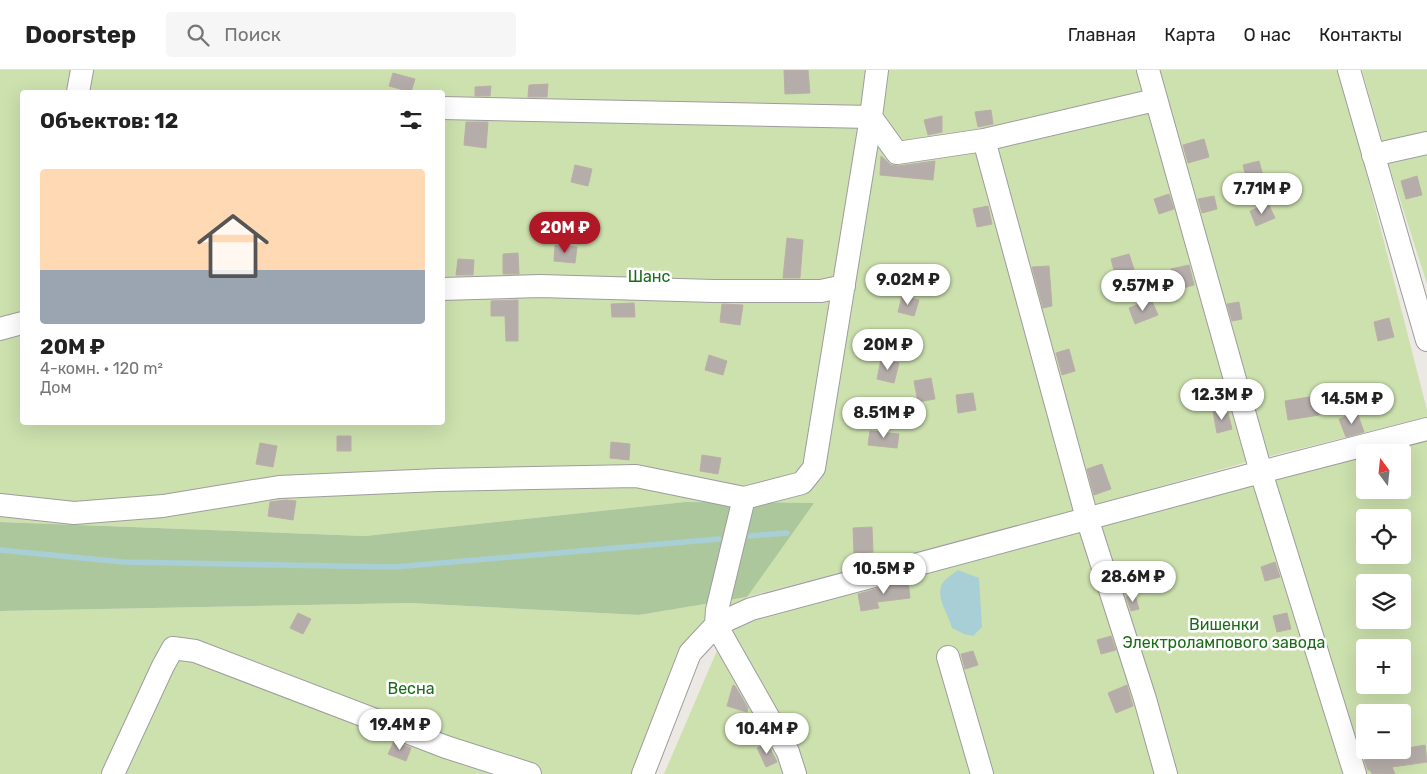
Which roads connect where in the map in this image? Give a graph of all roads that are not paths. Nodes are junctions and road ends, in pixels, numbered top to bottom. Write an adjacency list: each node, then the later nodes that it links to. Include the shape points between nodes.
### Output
1 (82, 70): 5 (street)
2 (877, 70): 8 (street)
3 (1148, 70): 6 (street)
4 (1349, 70): 11 (street)
5 (78, 90)
6 (1156, 100): 9 (street); 18 (street)
7 (445, 108): 8 (street)
8 (871, 116): 9 (street, via 897,153); 12 (street)
9 (984, 140): 21 (street)
10 (1427, 143): 11 (street)
11 (1373, 155): 16 (street)
12 (844, 286): 13 (street, via 821,291 540,286); 19 (street, via 814,468 802,482)
13 (445, 290)
14 (20, 324): 15 (street)
15 (0, 329)
16 (1427, 340)
17 (1427, 429): 18 (street)
18 (1261, 472): 21 (street); 30 (street)
19 (744, 498): 20 (street, via 636,476 279,487 163,506 74,512); 22 (street)
20 (0, 504)
21 (1088, 518): 22 (street, via 751,609); 29 (street)
22 (716, 625): 26 (street, via 690,653); 27 (street, via 788,752)
23 (948, 657): 28 (street)
24 (113, 774): 25 (street, via 173,648 195,651 446,747)
25 (530, 774)
26 (643, 774)
27 (794, 774)
28 (982, 774)
29 (1166, 774)
30 (1355, 774)

